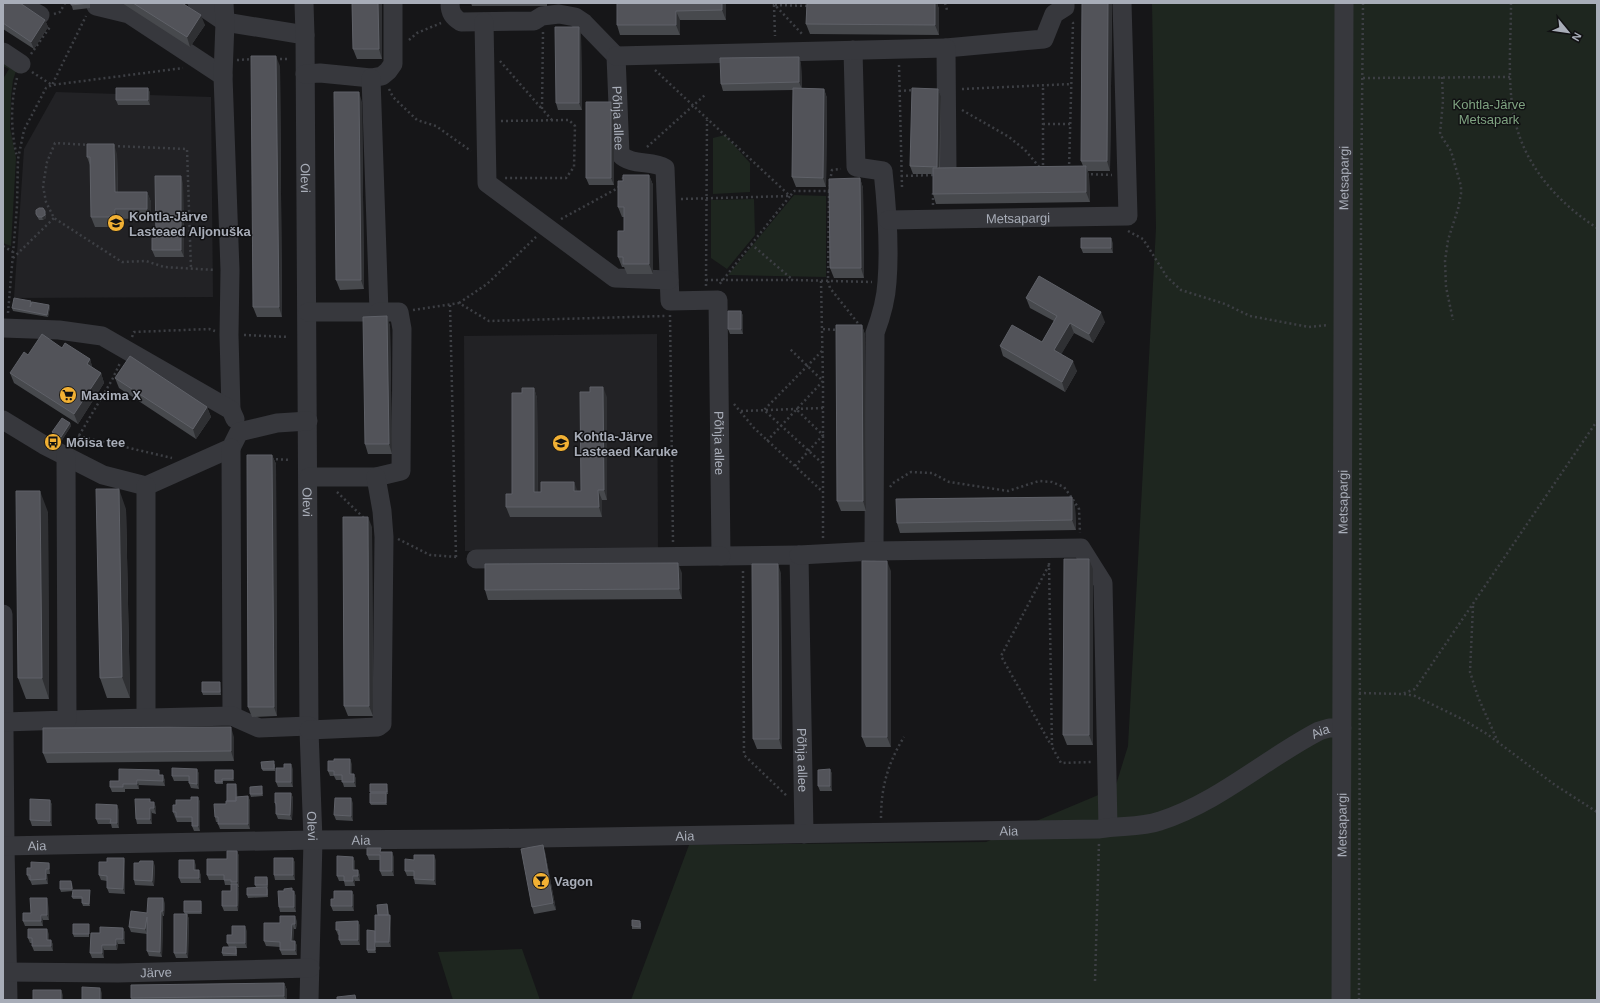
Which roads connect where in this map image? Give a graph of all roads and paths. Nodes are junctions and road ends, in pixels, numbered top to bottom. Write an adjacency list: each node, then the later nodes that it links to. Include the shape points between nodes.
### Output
1 (18, 3): 18 (street)
2 (197, 3): 19 (street)
3 (224, 3): 19 (street)
4 (304, 3): 21 (street, Olevi)
5 (393, 3): 29 (street)
6 (813, 3): 13 (path, via 810,6)
7 (945, 3): 16 (path)
8 (1122, 3): 71 (street, Metsapargi)
9 (1344, 3): 106 (street, Metsapargi)
10 (1363, 3): 41 (path)
11 (1511, 3): 38 (path)
12 (96, 4): 36 (street, via 129,14); 44 (path, via 81,25)
13 (774, 4): 25 (path); 27 (path)
14 (1065, 5): 23 (street, via 1054,14 1044,39); 42 (path, via 1073,23)
15 (452, 10): 20 (street, via 461,22); 29 (path, via 417,33)
16 (947, 10)
17 (553, 11): 20 (street, via 534,21); 31 (street, via 575,16); 50 (path)
18 (45, 18): 35 (path, via 49,28 34,51)
19 (225, 22): 21 (street); 36 (street)
20 (484, 22): 22 (street)
21 (305, 35): 37 (street, Olevi)
22 (485, 43): 50 (path); 53 (street)
23 (946, 48): 24 (street); 47 (street)
24 (898, 49): 26 (street); 46 (path)
25 (817, 50): 26 (street); 27 (street)
26 (853, 50): 60 (street)
27 (775, 51): 30 (street)
28 (3, 52): 35 (street)
29 (393, 53): 39 (street, via 388,71)
30 (638, 55): 31 (street); 49 (path)
31 (616, 56): 59 (street, Põhja allee, via 620,154 625,160)
32 (255, 59): 36 (path)
33 (270, 59): 34 (path)
34 (293, 59)
35 (21, 64): 44 (path); 58 (path, via 12,113)
36 (217, 67): 44 (path); 90 (street)
37 (305, 74): 39 (street); 102 (street, Olevi)
38 (1511, 76): 40 (path); 83 (path, via 1514,117 1532,165 1555,194)
39 (377, 77): 64 (path, via 417,120 436,126 466,146); 103 (street)
40 (1442, 77): 41 (path); 105 (path, via 1440,134 1451,151 1461,186 1445,261 1446,287)
41 (1362, 78): 106 (path)
42 (1072, 84): 43 (path); 55 (path)
43 (1043, 85): 47 (path); 54 (path)
44 (52, 86): 58 (path, via 46,88 24,130)
45 (923, 90): 46 (path)
46 (899, 91): 70 (path)
47 (946, 92): 62 (path, via 956,106 1026,150); 68 (street)
48 (705, 95): 49 (path)
49 (693, 106): 52 (path); 59 (path)
50 (542, 109): 51 (path)
51 (552, 120): 53 (path); 64 (path, via 569,120 575,126 574,167 566,178)
52 (708, 120): 76 (path); 77 (path)
53 (485, 121): 64 (street)
54 (1043, 124): 55 (path); 62 (path)
55 (1071, 124): 66 (path)
56 (94, 145): 79 (path, via 55,143 47,162 44,186 46,202)
57 (110, 146): 89 (path, via 187,150)
58 (18, 159): 87 (path)
59 (632, 160): 78 (street, Põhja allee, via 665,168); 82 (path, via 618,188)
60 (856, 167): 74 (path, via 832,170); 81 (street, via 883,171)
61 (1035, 170): 62 (path)
62 (1042, 170): 63 (path)
63 (1049, 170)
64 (486, 171): 82 (street, via 487,182)
65 (1063, 171): 66 (path)
66 (1069, 171): 67 (path)
67 (1075, 172)
68 (940, 173): 70 (path); 72 (path)
69 (1080, 173): 71 (path)
70 (901, 176): 75 (path)
71 (1127, 176): 80 (street, Metsapargi, via 1128,216)
72 (933, 183)
73 (933, 190): 80 (path)
74 (829, 191): 76 (path, via 794,191); 96 (path)
75 (902, 191)
76 (790, 196): 77 (path); 85 (path)
77 (707, 198): 78 (path); 92 (path)
78 (666, 199): 91 (street, Põhja allee)
79 (54, 218): 88 (path); 89 (path, via 122,262 146,261 164,267)
80 (932, 219): 81 (street, Metsapargi)
81 (888, 220): 97 (street)
82 (546, 227): 91 (street, via 614,278); 99 (path, via 487,284)
83 (1597, 228)
84 (1127, 231): 106 (path, via 1143,239 1167,277 1181,290 1225,304 1250,316 1309,327)
85 (751, 244): 93 (path); 94 (path)
86 (3, 246): 87 (path)
87 (13, 252): 88 (path)
88 (12, 258): 107 (path)
89 (191, 269): 90 (path)
90 (230, 270): 117 (street)
91 (669, 280): 101 (street, Põhja allee)
92 (706, 280): 93 (path); 98 (path)
93 (722, 280): 94 (path); 98 (path)
94 (794, 280): 95 (path)
95 (821, 281): 96 (path); 108 (path)
96 (828, 281): 97 (path); 110 (path, via 830,288 865,332)
97 (887, 282): 110 (street, via 883,309)
98 (706, 300): 101 (street); 115 (street, Põhja allee, via 718,300)
99 (459, 303): 100 (path); 101 (path, via 488,321)
100 (450, 304): 104 (path); 149 (path)
101 (670, 308): 145 (path)
102 (308, 312): 103 (street); 122 (street, Olevi)
103 (379, 312): 104 (street)
104 (399, 312): 137 (street, via 402,329 401,471)
105 (1453, 320)
106 (1352, 321): 154 (street, Metsapargi); 154 (path)
107 (5, 328): 117 (street, via 59,330 102,336)
108 (822, 329): 109 (path); 112 (path)
109 (844, 331)
110 (875, 333): 140 (street)
111 (789, 348): 113 (path)
112 (822, 350): 113 (path); 114 (path)
113 (808, 366): 114 (path); 118 (path)
114 (823, 381): 116 (path); 119 (path)
115 (719, 388): 120 (path); 146 (street, Põhja allee)
116 (822, 408): 119 (path); 125 (path)
117 (231, 410): 127 (street)
118 (764, 410): 119 (path); 120 (path); 124 (path)
119 (797, 410): 124 (path); 125 (path)
120 (741, 411): 128 (path)
121 (3, 420): 130 (street, via 44,446)
122 (308, 421): 127 (street, via 277,423); 136 (street, Olevi)
123 (1597, 421): 151 (path)
124 (781, 426): 128 (path); 129 (path)
125 (822, 435): 129 (path); 134 (path)
126 (78, 436): 133 (path)
127 (235, 440): 133 (street); 156 (street)
128 (767, 441): 135 (path)
129 (809, 451): 134 (path); 135 (path)
130 (66, 456): 138 (street, via 103,475); 158 (street)
131 (268, 459): 132 (path)
132 (291, 460)
133 (196, 463): 138 (street)
134 (823, 463): 139 (path)
135 (795, 466): 139 (path)
136 (309, 477): 137 (street); 159 (street, Olevi)
137 (376, 477): 159 (street, via 384,537 382,724 378,728)
138 (146, 486): 157 (street)
139 (823, 492): 143 (path)
140 (874, 506): 141 (path, via 893,483 911,472 932,473 949,482 1008,491 1039,481 1052,482 1064,487 1079,510); 142 (street)
141 (1081, 548): 148 (street); 165 (street, via 1103,583)
142 (874, 551): 143 (street); 148 (street)
143 (823, 554): 144 (street)
144 (799, 555): 147 (street); 166 (street, Põhja allee)
145 (673, 556): 146 (street); 150 (street)
146 (721, 556): 147 (street)
147 (743, 556): 166 (path, via 744,755)
148 (1049, 556): 164 (path); 164 (path, via 1001,656)
149 (456, 557)
150 (476, 559)
151 (1473, 605): 155 (path, via 1420,683 1415,689); 163 (path, via 1470,672)
152 (3, 614): 153 (street)
153 (3, 623): 161 (street)
154 (1351, 694): 155 (path); 160 (street, Metsapargi); 179 (path)
155 (1402, 694): 163 (path, via 1415,696)
156 (232, 716): 157 (street); 159 (street, via 258,728)
157 (146, 719): 158 (street)
158 (67, 720): 161 (street)
159 (310, 728): 171 (street, Olevi)
160 (1342, 728): 168 (street, Aia, via 1326,728 1316,732 1228,788 1178,814 1148,824); 178 (street, Metsapargi)
161 (4, 734): 172 (street)
162 (904, 737): 169 (path, via 886,774 881,804)
163 (1498, 742): 167 (path, via 1555,785)
164 (1052, 747): 165 (path, via 1061,762)
165 (1105, 762): 168 (street)
166 (803, 812): 170 (street, Põhja allee)
167 (1597, 812)
168 (1103, 828): 169 (street, Aia); 175 (path)
169 (882, 832): 170 (street, Aia)
170 (804, 834): 171 (street, Aia)
171 (313, 840): 172 (street, Aia); 173 (street, Olevi)
172 (4, 846): 174 (street)
173 (310, 968): 174 (street, Järve, via 118,973); 177 (street, Olevi)
174 (6, 971): 176 (street)
175 (1095, 981)
176 (8, 1000)
177 (309, 1000)
178 (1341, 1000)
179 (1359, 1000)

